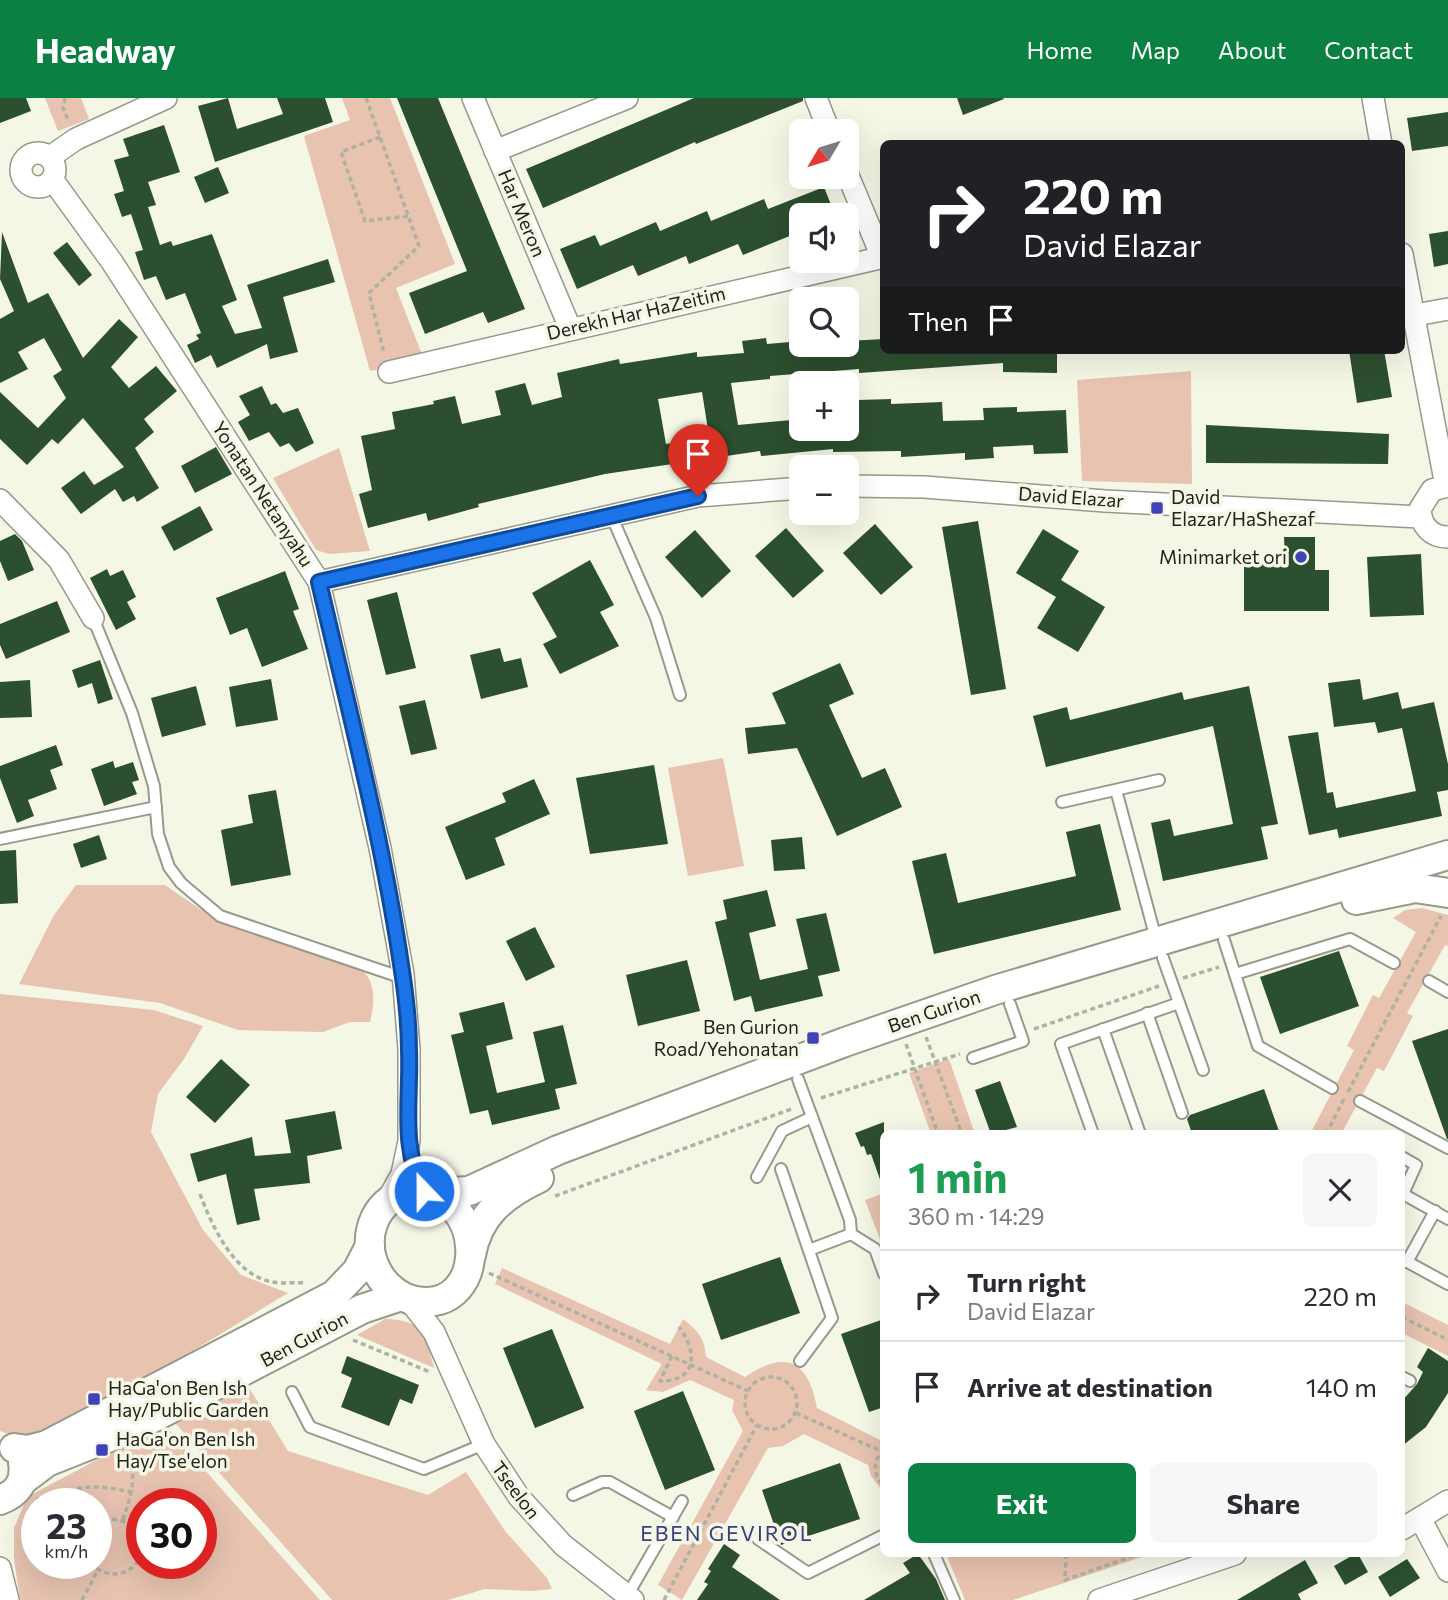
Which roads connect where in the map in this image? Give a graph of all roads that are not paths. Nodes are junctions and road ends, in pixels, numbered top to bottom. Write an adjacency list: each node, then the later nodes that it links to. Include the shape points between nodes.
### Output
1 (166, 98): 9 (street, via 76,139)
2 (473, 98): 8 (street, Har Meron)
3 (627, 98): 8 (street)
4 (816, 98): 6 (street)
5 (1373, 98): 7 (street)
6 (825, 119)
7 (1380, 140)
8 (495, 151): 18 (street, Har Meron)
9 (50, 158): 10 (street, via 33,153); 11 (street, via 55,168)
10 (10, 172): 11 (street, via 32,186 44,186)
11 (52, 179): 27 (street, Yonatan Netanyahu, via 105,252)
12 (854, 189): 13 (street)
13 (880, 250)
14 (880, 258): 18 (street, Derekh Har HaZeitim)
15 (1405, 268): 17 (street)
16 (1448, 309): 17 (street)
17 (1415, 315): 21 (street)
18 (570, 328): 19 (street, Derekh Har HaZeitim)
19 (389, 372)
20 (859, 486): 25 (street, David Elazar)
21 (1447, 486): 25 (street, via 1426,495)
22 (789, 489): 24 (street, via 698,496)
23 (0, 500): 28 (street, via 59,560)
24 (611, 515): 27 (street); 29 (lane, via 656,618)
25 (1420, 517): 26 (street, via 1429,531)
26 (1448, 537)
27 (319, 582): 40 (street, Yonatan Netanyahu, via 380,848)
28 (93, 618): 33 (lane, via 132,713)
29 (680, 695)
30 (1159, 780): 31 (lane)
31 (1116, 790): 32 (lane); 38 (lane)
32 (1062, 803)
33 (156, 807): 34 (lane); 40 (lane, via 158,834 169,867 220,916)
34 (0, 839)
35 (1448, 855): 38 (street, Ben Gurion)
36 (1442, 904): 37 (street, Ben Gurion, via 1415,888 1379,893)
37 (1230, 959): 38 (street, Ben Gurion); 39 (lane, via 1350,939); 49 (lane, via 1258,1046)
38 (1164, 960): 43 (lane); 44 (street, Ben Gurion); 62 (street, Ben Gurion, via 1026,980 855,1038 558,1150 469,1191)
39 (1394, 963)
40 (403, 978): 56 (street, Yonatan Netanyahu)
41 (1429, 981): 42 (lane)
42 (1448, 992)
43 (1179, 1003): 45 (lane); 48 (lane)
44 (1010, 1004): 47 (lane, via 1023,1041); 50 (street, Ben Gurion, via 915,1036)
45 (1147, 1013): 46 (lane); 52 (lane)
46 (1103, 1029): 54 (lane, via 1061,1044); 55 (lane)
47 (973, 1054)
48 (1203, 1070)
49 (1332, 1088)
50 (802, 1091): 53 (lane); 72 (street, Ben Gurion, via 519,1187 498,1201 481,1223)
51 (1360, 1101): 57 (lane)
52 (1182, 1113)
53 (812, 1117): 60 (lane, via 782,1131); 67 (lane, via 850,1220)
54 (1092, 1130)
55 (1138, 1130)
56 (409, 1141): 62 (street, Yonatan Netanyahu, via 412,1165); 64 (street, Yonatan Netanyahu, via 402,1174)
57 (1448, 1148)
58 (1405, 1159): 61 (lane, via 1416,1165)
59 (781, 1169): 69 (lane)
60 (757, 1177)
61 (1405, 1190)
62 (428, 1192): 64 (street, via 401,1193); 72 (street, via 453,1206)
63 (1405, 1195): 65 (lane)
64 (387, 1201): 68 (street, via 373,1221)
65 (1435, 1212): 66 (lane); 70 (lane)
66 (1448, 1219)
67 (850, 1234): 69 (lane); 71 (lane, via 875,1249)
68 (370, 1246): 75 (street, via 377,1272); 80 (street, Ben Gurion, via 357,1272 338,1291 47,1445 37,1449)
69 (809, 1250): 77 (lane, via 832,1318)
70 (1405, 1261): 73 (lane)
71 (880, 1263)
72 (482, 1267): 74 (street)
73 (1448, 1284)
74 (447, 1296): 75 (street, via 432,1301); 76 (street, Tseelon)
75 (405, 1298): 76 (street, Tseelon); 81 (street, Ben Gurion, via 362,1309 118,1434 47,1462)
76 (442, 1348): 79 (street, Tseelon)
77 (800, 1361)
78 (292, 1392): 79 (lane, via 310,1427 424,1469)
79 (484, 1444): 94 (street, Tseelon, via 540,1522 589,1568)
80 (7, 1445): 81 (street, via 23,1460)
81 (13, 1490)
82 (573, 1495): 85 (lane, via 610,1482)
83 (682, 1501): 85 (lane)
84 (1448, 1501): 86 (street)
85 (673, 1517): 94 (lane)
86 (1421, 1520): 87 (street); 93 (street)
87 (1405, 1528)
88 (880, 1537): 89 (lane, via 808,1573)
89 (758, 1539)
90 (935, 1557): 96 (lane)
91 (1226, 1557): 97 (street)
92 (0, 1568): 95 (street)
93 (1448, 1571)
94 (630, 1598)
95 (8, 1600)
96 (954, 1600)
97 (1099, 1600)

